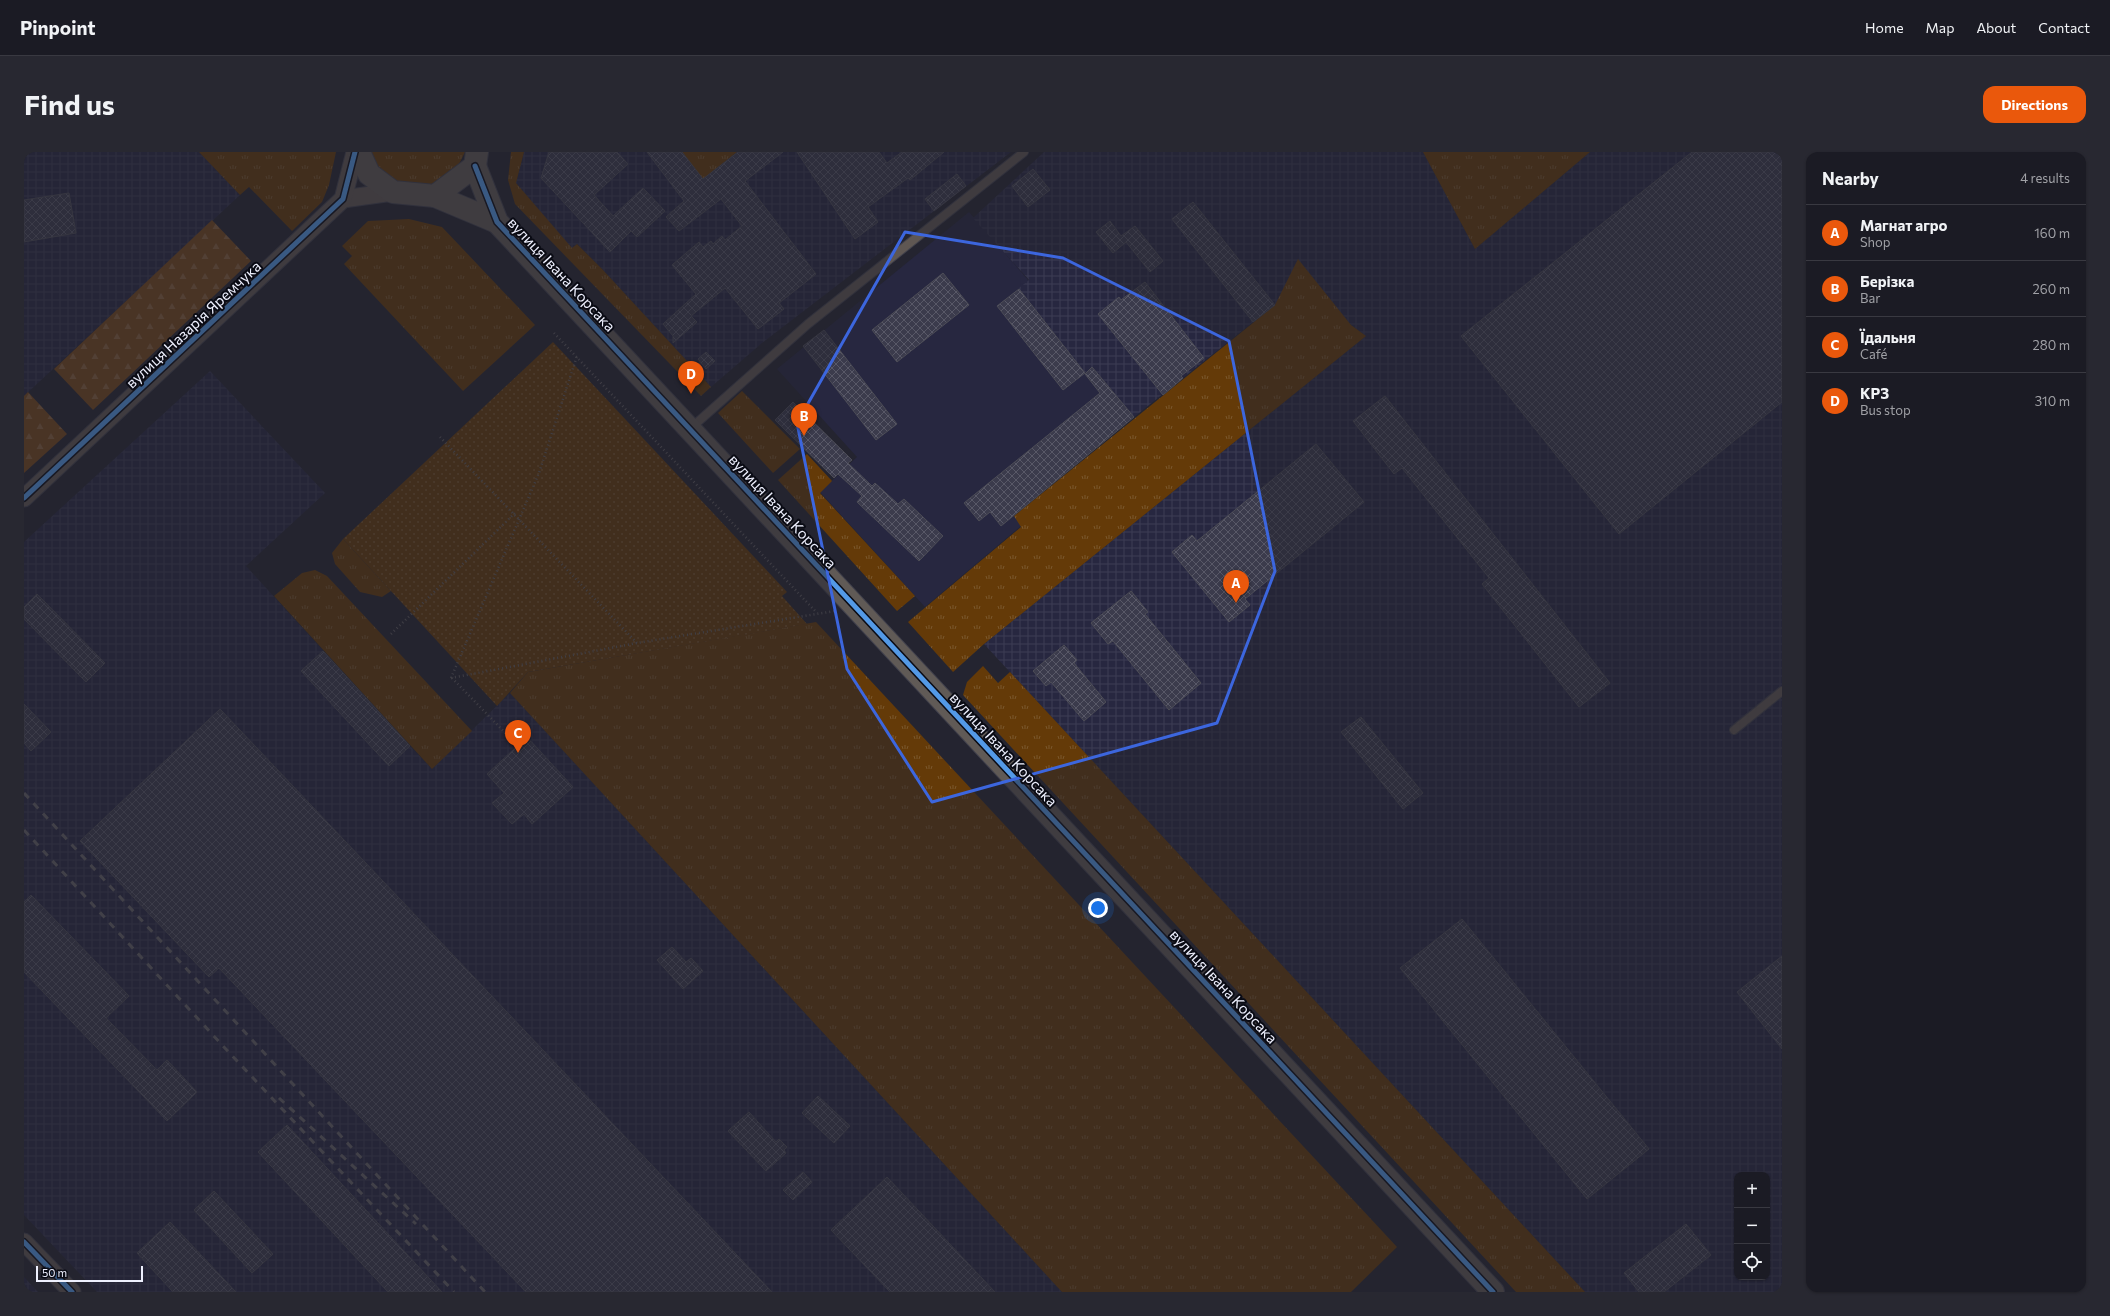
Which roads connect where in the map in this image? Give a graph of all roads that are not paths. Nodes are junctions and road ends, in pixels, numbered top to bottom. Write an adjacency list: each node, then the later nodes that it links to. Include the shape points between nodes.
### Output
1 (355, 152): 7 (street)
2 (359, 152): 5 (street, via 369,174)
3 (1024, 152): 9 (lane, via 808,324)
4 (476, 159): 6 (street); 8 (street)
5 (393, 192): 6 (street); 7 (street)
6 (435, 196): 8 (street)
7 (343, 198): 10 (street, вулиця Назарія Яремчука)
8 (497, 222): 9 (street, вулиця Івана Корсака)
9 (690, 428): 15 (street, вулиця Івана Корсака)
10 (24, 498)
11 (1782, 691): 12 (lane)
12 (1734, 730)
13 (24, 1242): 14 (street)
14 (72, 1292)
15 (1493, 1292)

